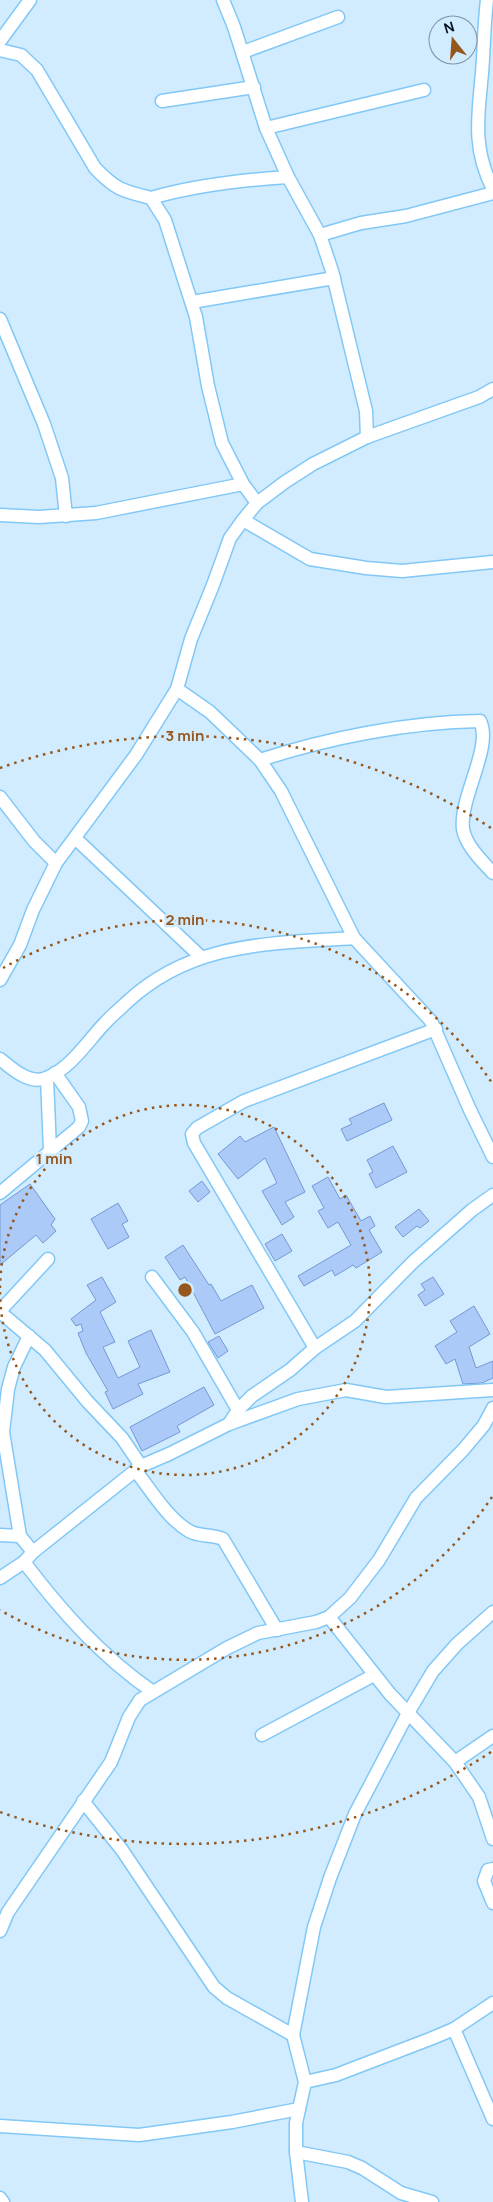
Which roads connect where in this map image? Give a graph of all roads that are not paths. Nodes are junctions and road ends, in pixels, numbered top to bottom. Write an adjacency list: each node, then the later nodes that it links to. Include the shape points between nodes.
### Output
1 (30, 0): 5 (street)
2 (223, 0): 7 (street)
3 (487, 0): 8 (street)
4 (338, 17): 7 (street)
5 (0, 41)
6 (0, 50): 16 (street, via 22,55 38,70 95,168 108,181 117,188)
7 (243, 52): 9 (street)
8 (487, 74): 14 (street, via 477,103 478,138 484,170)
9 (254, 87): 11 (street); 12 (street)
10 (424, 90): 12 (street)
11 (162, 101)
12 (266, 128): 13 (street)
13 (288, 177): 16 (street, via 215,184); 17 (street)
14 (493, 189)
15 (493, 193): 17 (street)
16 (151, 198): 19 (street, via 165,220)
17 (320, 234): 18 (street)
18 (334, 278): 19 (street); 22 (street, via 364,403)
19 (192, 302): 23 (street, via 222,443)
20 (0, 319): 26 (street, via 44,424 62,478)
21 (493, 389): 22 (street)
22 (367, 437): 24 (street, via 313,464)
23 (243, 484): 24 (street); 26 (street)
24 (257, 503): 27 (street)
25 (0, 515): 26 (street)
26 (66, 516)
27 (243, 520): 28 (street, via 310,559 402,571); 29 (street, via 230,538 191,639)
28 (493, 562)
29 (178, 689): 30 (street, via 210,712); 32 (street, via 136,755)
30 (260, 760): 34 (street, via 298,748 389,730 480,721 486,727 489,742 486,759 463,819 463,830 468,842); 35 (street, via 281,792)
31 (0, 797): 33 (street, via 34,841)
32 (75, 838): 33 (street); 36 (street)
33 (56, 863): 37 (street, via 20,945)
34 (493, 873)
35 (354, 938): 36 (street, via 243,946); 38 (street)
36 (201, 957): 40 (street, via 167,971 136,993)
37 (0, 980)
38 (436, 1029): 42 (street); 49 (street, via 244,1100 192,1134)
39 (0, 1059): 40 (street, via 30,1079)
40 (51, 1075): 41 (street); 41 (street, via 78,1107 82,1121)
41 (50, 1150): 43 (street)
42 (493, 1157)
43 (0, 1193)
44 (493, 1195): 49 (street, via 402,1272 355,1321)
45 (48, 1258): 47 (street)
46 (152, 1278): 53 (street, via 193,1332)
47 (0, 1312): 48 (street)
48 (29, 1336): 56 (street, via 122,1438); 58 (street, via 10,1381 3,1432)
49 (315, 1348): 51 (street)
50 (493, 1390): 54 (street, via 386,1397 346,1390 298,1399)
51 (252, 1396): 53 (street); 54 (street)
52 (493, 1408): 63 (street, via 484,1425 463,1450 416,1498 379,1560 350,1598)
53 (238, 1410): 55 (street)
54 (262, 1412): 55 (street)
55 (228, 1424): 56 (street)
56 (138, 1468): 59 (street); 64 (street, via 177,1522 191,1533 223,1539)
57 (0, 1535): 58 (street)
58 (20, 1536): 59 (street)
59 (33, 1552): 60 (street)
60 (24, 1562): 61 (street); 66 (street, via 92,1643)
61 (0, 1578)
62 (493, 1612): 67 (street, via 457,1644 434,1671)
63 (328, 1617): 64 (street); 65 (street)
64 (278, 1630): 66 (street, via 258,1633 227,1648)
65 (374, 1675): 67 (street); 68 (street)
66 (153, 1692): 71 (street, via 140,1700 129,1717 112,1762)
67 (408, 1713): 70 (street); 79 (street, via 355,1814 330,1878 314,1927)
68 (262, 1735)
69 (493, 1736): 70 (street)
70 (455, 1762): 72 (street, via 479,1797)
71 (83, 1801): 75 (street); 79 (street, via 122,1850 214,1987 227,1998)
72 (493, 1839)
73 (493, 1869): 74 (street, via 488,1870 484,1881)
74 (493, 1903)
75 (4, 1909): 76 (street)
76 (0, 1931)
77 (493, 2003): 78 (street)
78 (454, 2029): 80 (street, via 336,2075); 82 (street)
79 (293, 2035): 80 (street)
80 (305, 2082): 81 (street)
81 (299, 2109): 83 (street, via 139,2135); 84 (street)
82 (493, 2119)
83 (0, 2126)
84 (296, 2152): 87 (street); 88 (street, via 348,2162 401,2193)
85 (0, 2198): 86 (street)
86 (2, 2202)
87 (302, 2202)
88 (432, 2202)

